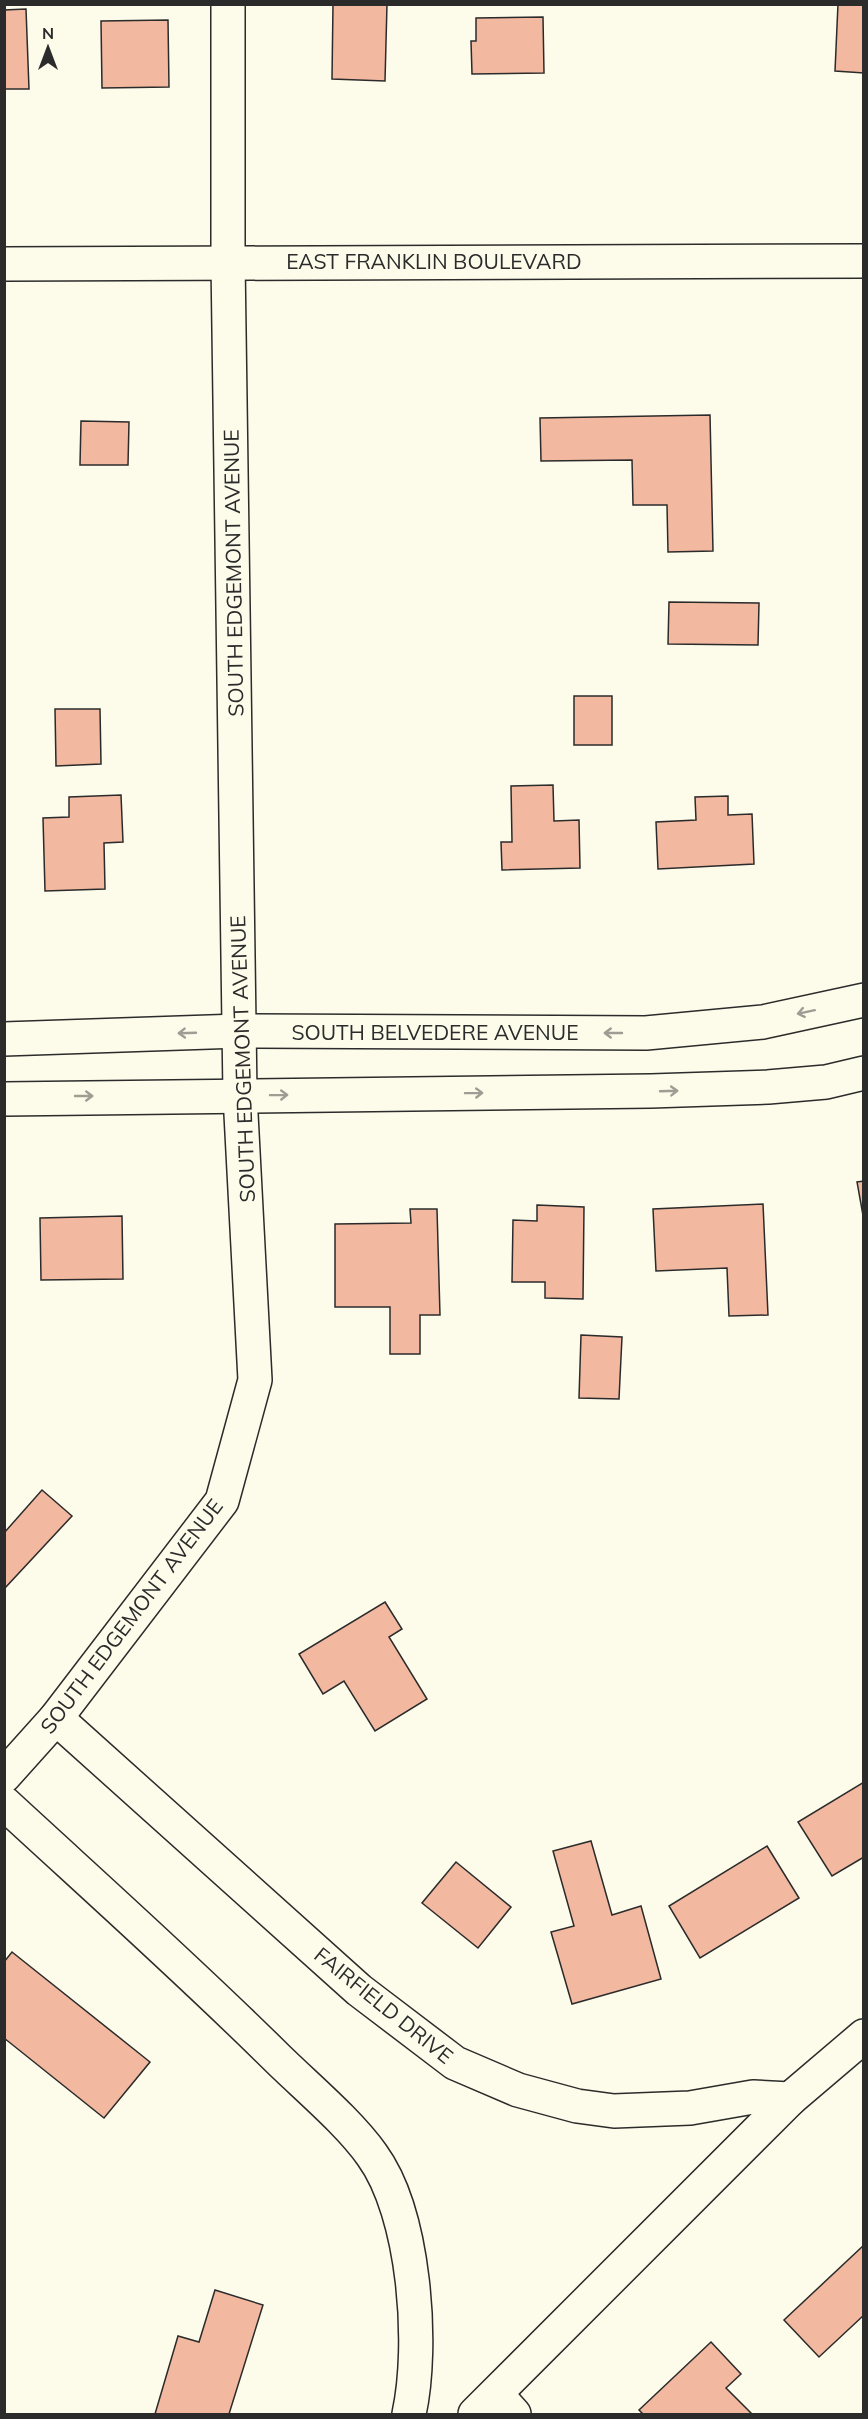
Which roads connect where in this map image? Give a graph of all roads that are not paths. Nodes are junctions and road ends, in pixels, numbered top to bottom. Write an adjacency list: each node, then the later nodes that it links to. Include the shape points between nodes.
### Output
1 (228, 4): 2 (street, SOUTH EDGEMONT AVENUE)
2 (228, 261): 3 (street, EAST FRANKLIN BOULEVARD); 4 (street, EAST FRANKLIN BOULEVARD); 6 (street, SOUTH EDGEMONT AVENUE)
3 (864, 261)
4 (4, 264)
5 (864, 1000): 6 (street, SOUTH BELVEDERE AVENUE, one-way to 6, via 763,1022 646,1033)
6 (239, 1031): 7 (street, SOUTH BELVEDERE AVENUE, one-way to 7); 10 (street, SOUTH EDGEMONT AVENUE)
7 (4, 1038)
8 (864, 1073): 10 (street, one-way to 8, via 768,1087 826,1082)
9 (15, 1095): 10 (street, one-way to 10)
10 (240, 1095): 11 (street, SOUTH EDGEMONT AVENUE, via 255,1380 222,1501)
11 (56, 1718): 12 (street, SOUTH EDGEMONT AVENUE); 15 (street, FAIRFIELD DRIVE, via 360,1990 454,2063 518,2091 614,2111 690,2108 753,2097)
12 (4, 1776)
13 (4, 1803): 17 (street, via 249,2031 372,2155 398,2209 410,2266 416,2383)
14 (864, 2036): 15 (street)
15 (790, 2099): 16 (street)
16 (495, 2408)
17 (409, 2415)

